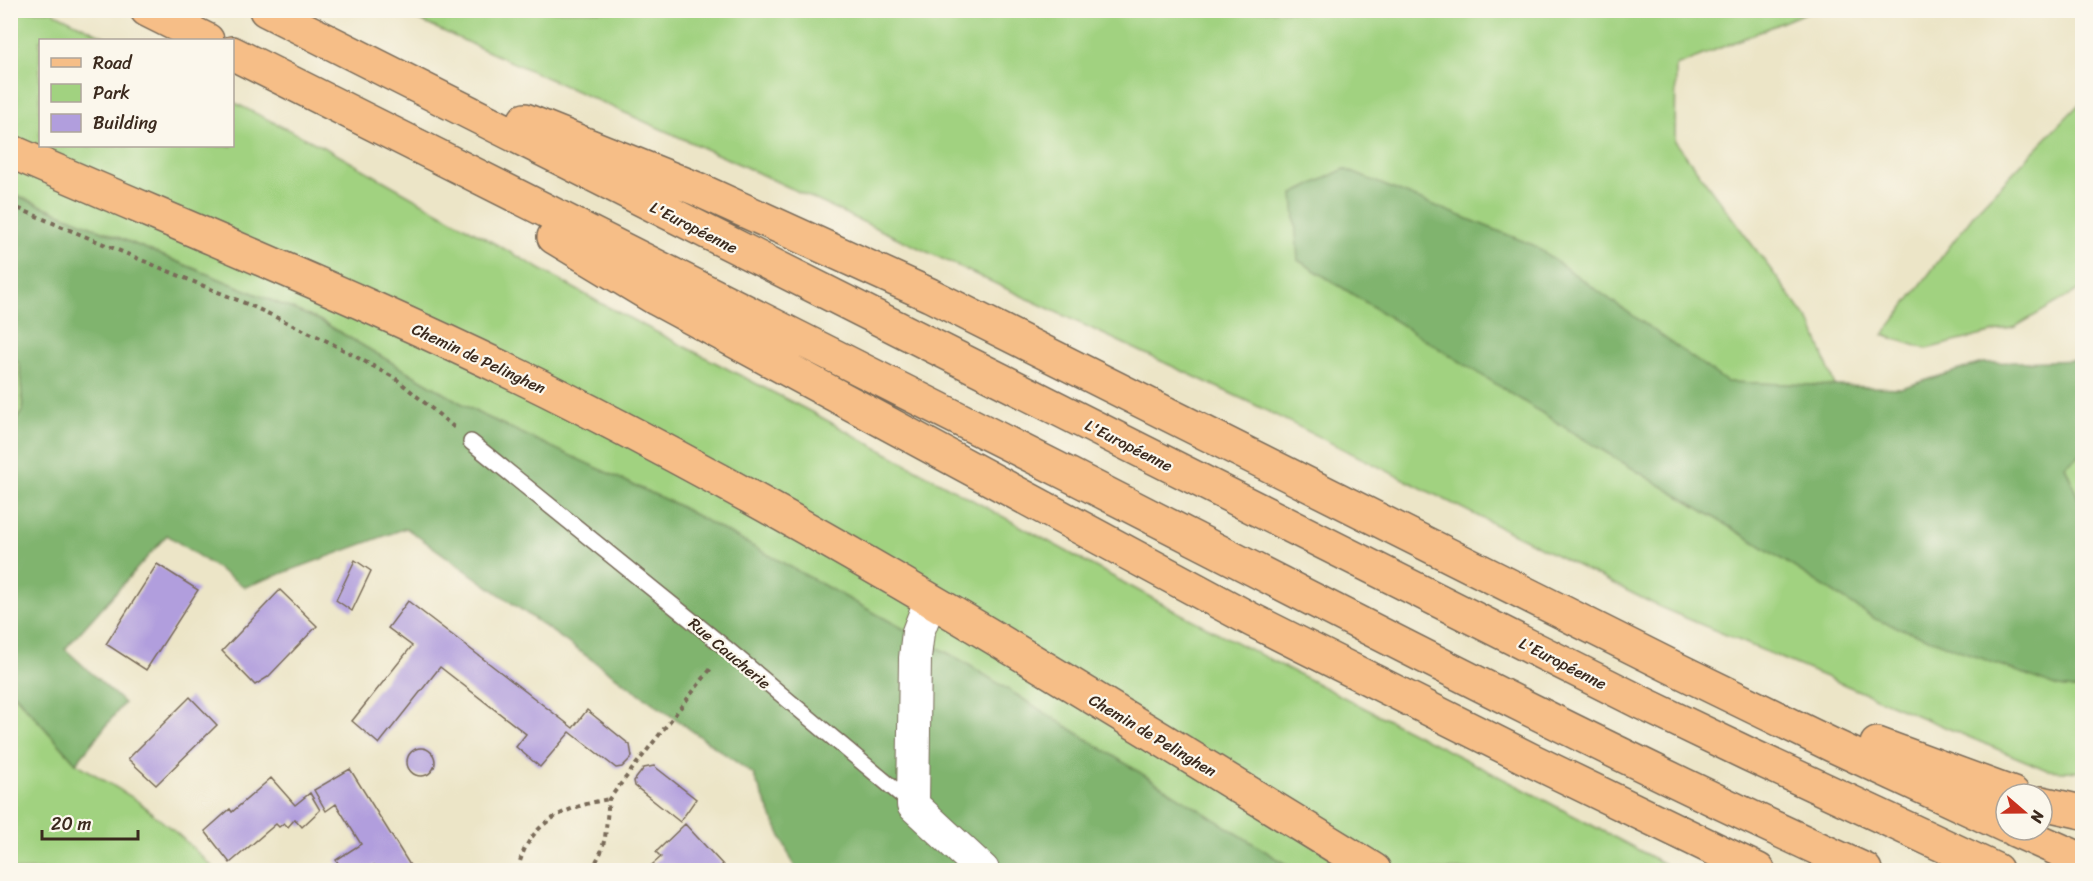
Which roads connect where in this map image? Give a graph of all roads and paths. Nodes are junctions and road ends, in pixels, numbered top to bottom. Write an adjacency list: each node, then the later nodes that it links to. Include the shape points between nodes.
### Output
1 (147, 10): 4 (main road)
2 (266, 10): 3 (main road, L'Européenne)
3 (309, 32): 12 (main road, via 698,189 930,295); 29 (main road, L'Européenne, via 1640,702)
4 (205, 39)
5 (234, 55): 6 (main road)
6 (336, 105): 13 (main road, via 657,299 1252,620); 28 (main road, via 1489,688)
7 (10, 151): 10 (main road, Chemin de Pelinghen, via 534,384 690,465)
8 (10, 205): 9 (path, via 327,341 395,378)
9 (471, 442): 11 (lane, Rue Caucherie)
10 (930, 601): 16 (street, via 918,632 915,658); 25 (main road, Chemin de Pelinghen)
11 (727, 649): 15 (path); 16 (lane, Rue Caucherie)
12 (1670, 666): 14 (main road); 19 (main road)
13 (1533, 761): 26 (main road, via 1620,818); 27 (main road)
14 (1994, 787)
15 (609, 799): 22 (path, via 581,805 554,817 532,837); 23 (path, via 605,838)
16 (914, 806): 24 (street, Rue Caucherie)
17 (2054, 806): 18 (main road)
18 (2082, 812)
19 (1994, 820)
20 (2042, 842): 21 (main road)
21 (2082, 860)
22 (518, 870)
23 (592, 870)
24 (983, 870)
25 (1374, 870)
26 (1718, 870)
27 (1758, 870)
28 (1865, 870)
29 (1996, 870)

